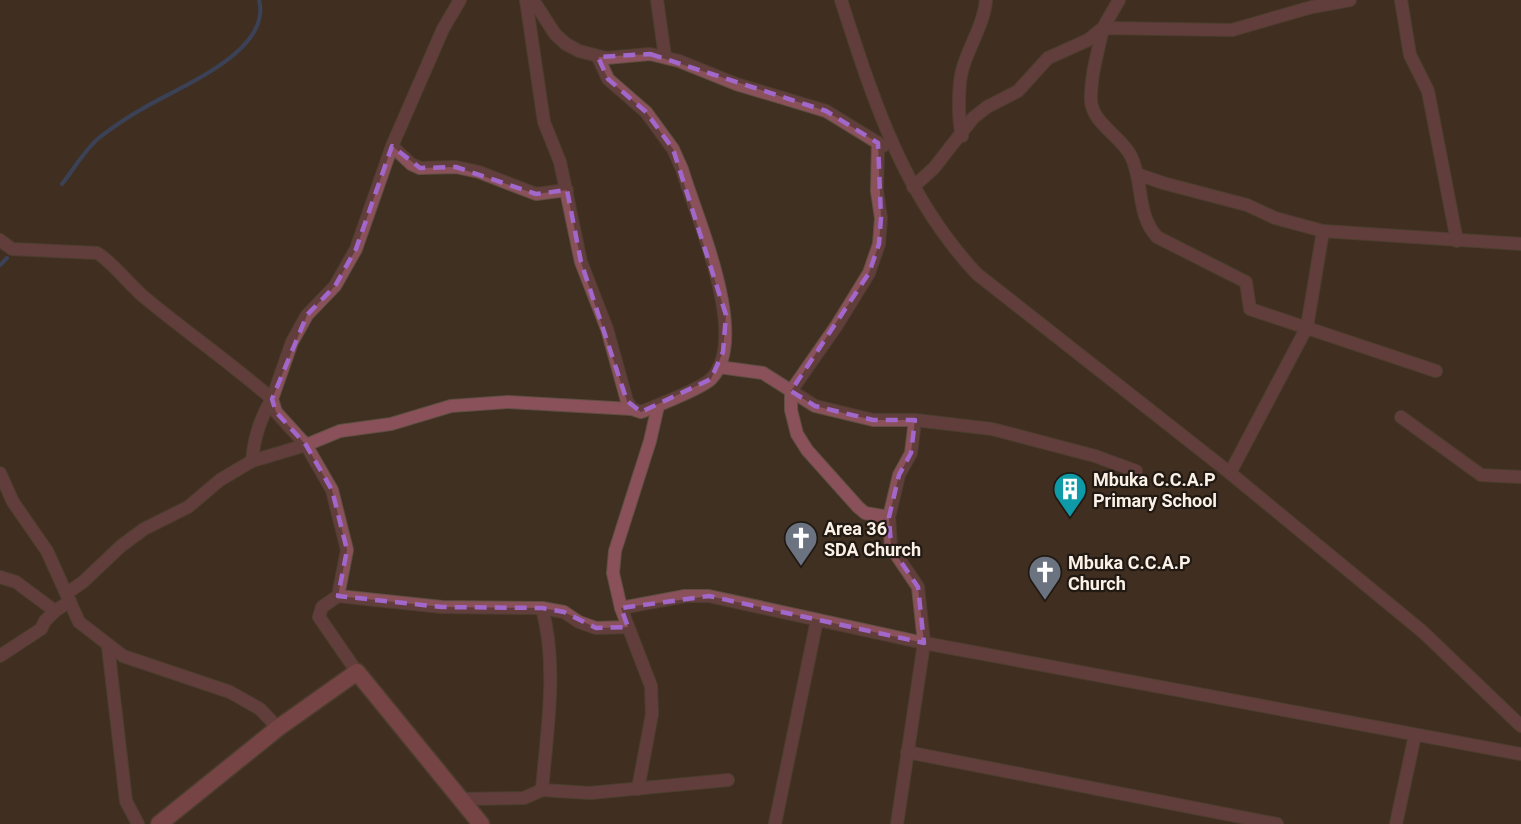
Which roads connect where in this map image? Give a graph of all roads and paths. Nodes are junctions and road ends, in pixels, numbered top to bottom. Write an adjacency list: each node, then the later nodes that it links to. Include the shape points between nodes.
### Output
1 (459, 0): 15 (street)
2 (526, 0): 19 (street, via 544,122)
3 (533, 0): 11 (street, via 566,44)
4 (657, 0): 12 (street)
5 (842, 0): 16 (street)
6 (986, 0): 13 (street, via 962,71 958,122)
7 (1119, 0): 10 (street)
8 (1350, 0): 10 (street, via 1232,30)
9 (1401, 0): 22 (street, via 1410,55 1428,91)
10 (1103, 28): 13 (street, via 1088,40 1048,58 1018,91 973,118); 17 (street, via 1091,102 1094,113 1131,156)
11 (598, 57): 12 (street); 25 (street, via 608,80 646,112 673,149 682,169 724,302 726,332)
12 (665, 57): 14 (street, via 736,84 826,111)
13 (962, 136): 18 (street)
14 (878, 143): 16 (street); 27 (street, via 881,218 879,244 869,273)
15 (392, 146): 19 (street, via 411,165 420,168 456,167 479,172 536,194); 28 (street, via 356,249 335,286 307,315 292,342)
16 (895, 153): 18 (street)
17 (1137, 174): 20 (street); 24 (street, via 1144,217 1157,237 1246,282 1250,309)
18 (913, 187): 37 (street, via 950,245 977,274)
19 (567, 190): 30 (street, via 581,262)
20 (1323, 231): 22 (street); 24 (street)
21 (0, 240): 28 (street, via 12,249 97,253 105,257 120,276)
22 (1457, 241): 23 (street)
23 (1521, 244)
24 (1307, 327): 26 (street); 37 (street)
25 (719, 367): 27 (street, via 763,373); 29 (street, via 711,379)
26 (1436, 371)
27 (791, 391): 32 (street, via 815,406 873,420); 39 (street, via 797,434 807,450 865,513)
28 (273, 399): 33 (street, via 276,412); 34 (street, via 254,439)
29 (658, 406): 30 (street, via 641,412); 44 (street, via 615,551 613,573)
30 (632, 409): 33 (street, via 508,402 451,406 391,424 351,428)
31 (1401, 417): 38 (street, via 1481,476)
32 (915, 420): 35 (street, via 992,429); 39 (street, via 911,453 899,475)
33 (306, 445): 34 (street); 41 (street, via 332,490 347,550)
34 (252, 461): 42 (street, via 220,480 188,507 144,529 121,546)
35 (1136, 471)
36 (0, 473): 42 (street, via 13,502 47,551)
37 (1230, 473): 52 (street, via 1423,632)
38 (1521, 477)
39 (889, 517): 48 (street, via 891,547 918,587)
40 (0, 577): 45 (street, via 16,582)
41 (338, 596): 43 (street, via 442,607); 51 (street, via 322,607 319,617)
42 (68, 597): 45 (street); 49 (street, via 79,622)
43 (542, 608): 47 (street, via 564,612 596,628); 59 (street, via 549,636 551,679)
44 (621, 608): 46 (street, via 685,596 710,596); 47 (street)
45 (55, 610): 50 (street, via 41,629)
46 (817, 620): 48 (street); 64 (street)
47 (628, 627): 58 (street, via 651,686 652,714)
48 (924, 643): 54 (street); 55 (street)
49 (108, 646): 53 (street, via 140,664 230,692 260,708); 61 (street, via 126,801)
50 (0, 656)
51 (357, 672): 53 (street); 60 (street)
52 (1521, 726)
53 (278, 728): 62 (street)
54 (1415, 735): 56 (street); 67 (street)
55 (907, 752): 65 (street); 66 (street)
56 (1521, 754)
57 (728, 780): 58 (street)
58 (638, 789): 59 (street, via 590,793)
59 (542, 790): 60 (street, via 524,798)
60 (461, 800): 63 (street)
61 (138, 824)
62 (159, 824)
63 (481, 824)
64 (775, 824)
65 (897, 824)
66 (1277, 824)
67 (1396, 824)

